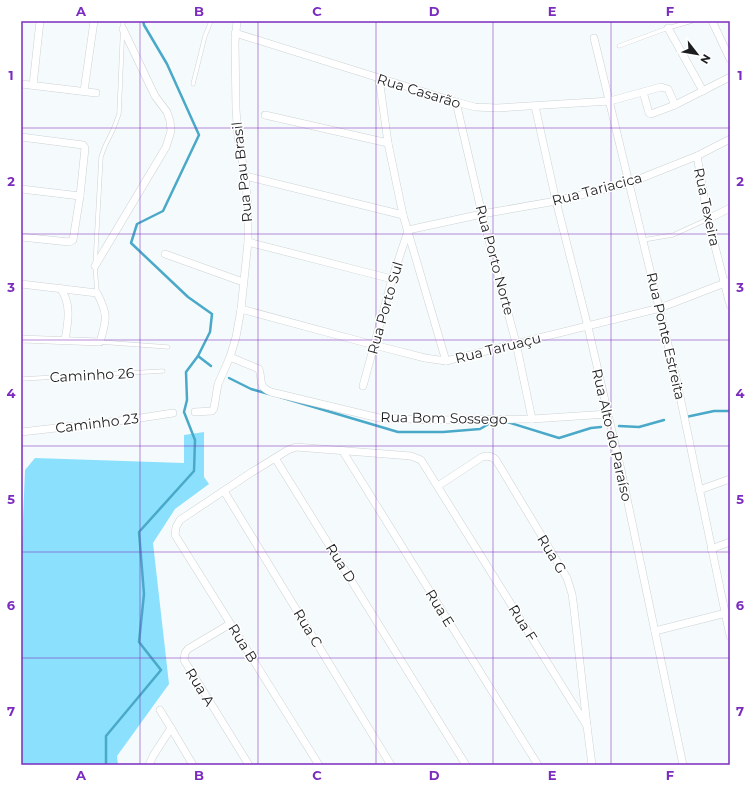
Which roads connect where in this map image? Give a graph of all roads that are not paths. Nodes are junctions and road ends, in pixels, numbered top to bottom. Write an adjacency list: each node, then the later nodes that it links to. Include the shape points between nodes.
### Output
1 (40, 21): 18 (street)
2 (94, 21): 19 (street)
3 (123, 21): 9 (lane)
4 (211, 21): 17 (lane)
5 (237, 21): 10 (street, Rua Pau Brasil)
6 (692, 21): 8 (lane)
7 (712, 21): 13 (street)
8 (668, 28): 12 (lane); 20 (street)
9 (123, 29): 46 (lane, via 119,114 101,157); 46 (street, via 155,96 167,112 171,131 166,147)
10 (235, 33): 15 (street, Rua Casarão); 32 (street, Rua Pau Brasil, via 238,137)
11 (594, 38): 23 (street, Rua Ponte Estreita)
12 (619, 46)
13 (730, 58)
14 (730, 77): 20 (street)
15 (379, 78): 24 (street, Rua Casarão); 30 (street)
16 (21, 84): 18 (street)
17 (193, 84)
18 (33, 85): 19 (street)
19 (84, 91): 22 (street)
20 (702, 91): 25 (street)
21 (643, 92): 23 (street, Rua Casarão); 25 (street, Rua Casarão, via 664,88 669,91); 25 (street, via 650,114)
22 (96, 93)
23 (610, 101): 26 (street, Rua Casarão); 33 (street, Rua Ponte Estreita)
24 (456, 102): 26 (street, Rua Casarão, via 485,108); 38 (street, Rua Porto Norte)
25 (675, 105)
26 (535, 106): 36 (street, Rua Alto do Paraíso)
27 (265, 115): 30 (street)
28 (21, 137): 35 (street, via 84,145)
29 (730, 139): 31 (street, Rua Tariacica)
30 (388, 143): 39 (street)
31 (696, 156): 33 (street, Rua Tariacica); 40 (street, Rua Texeira)
32 (245, 176): 39 (street); 44 (street, Rua Pau Brasil)
33 (629, 183): 36 (street, Rua Tariacica); 43 (street, Rua Ponte Estreita)
34 (21, 189): 35 (street)
35 (80, 196): 42 (street, via 72,241)
36 (556, 201): 38 (street, Rua Tariacica); 56 (street, Rua Alto do Paraíso)
37 (730, 208): 40 (street)
38 (482, 214): 41 (street, Rua Tariacica); 60 (street, Rua Porto Norte)
39 (403, 215): 41 (street)
40 (708, 219): 43 (lane, via 673,235); 49 (street, Rua Texeira)
41 (408, 230): 47 (street, Rua Porto Sul); 64 (street)
42 (21, 237)
43 (642, 240): 55 (street, Rua Ponte Estreita)
44 (248, 242): 47 (street); 48 (street, Rua Pau Brasil)
45 (165, 254): 48 (street)
46 (95, 266): 52 (lane)
47 (392, 279): 61 (street, Rua Porto Sul)
48 (243, 282): 54 (street, Rua Pau Brasil)
49 (727, 283): 53 (street, Rua Texeira); 55 (street, Rua Taruaçu)
50 (21, 284): 51 (street)
51 (60, 288): 52 (street); 58 (street, via 68,305)
52 (97, 293): 59 (street, via 106,315)
53 (730, 305)
54 (241, 308): 61 (street, Rua Taruaçu); 63 (street, Rua Pau Brasil)
55 (660, 308): 56 (street, Rua Taruaçu); 77 (street, Rua Ponte Estreita)
56 (588, 326): 60 (street, Rua Taruaçu); 70 (street, Rua Alto do Paraíso)
57 (21, 339): 58 (street)
58 (65, 340): 59 (street)
59 (100, 342): 62 (lane)
60 (516, 343): 64 (street, Rua Taruaçu); 71 (street, Rua Porto Norte)
61 (374, 345): 64 (street, Rua Taruaçu); 67 (street, Rua Porto Sul)
62 (168, 347)
63 (230, 357): 68 (street, Rua Pau Brasil, via 218,384 214,408 212,411); 71 (street, Rua Bom Sossego, via 259,368 262,385 271,392 368,416 434,420)
64 (446, 361)
65 (163, 371): 66 (lane, Caminho 26)
66 (21, 379)
67 (363, 386)
68 (195, 412)
69 (173, 413): 72 (street, Caminho 23)
70 (608, 414): 71 (street, Rua Bom Sossego); 83 (street, Rua Alto do Paraíso)
71 (532, 419)
72 (21, 432)
73 (342, 450): 74 (street, via 296,447); 76 (street, via 417,458 425,465); 94 (street, Rua E)
74 (275, 458): 78 (street); 93 (street, Rua D)
75 (730, 479): 77 (street)
76 (438, 486): 86 (street, Rua F); 86 (street, Rua G, via 482,457 493,457 496,460 570,586)
77 (700, 490): 80 (street, Rua Ponte Estreita)
78 (224, 492): 82 (street, Rua B, via 180,520 174,532); 92 (street, Rua C)
79 (730, 542): 80 (street)
80 (711, 549): 81 (street, Rua Ponte Estreita)
81 (728, 613): 83 (street); 84 (street, Rua Ponte Estreita)
82 (230, 624): 90 (street, Rua A, via 188,649 184,660); 91 (street, Rua B)
83 (655, 631): 96 (street, Rua Alto do Paraíso)
84 (730, 636)
85 (160, 710): 87 (street)
86 (587, 726): 95 (street, Rua F)
87 (171, 728): 88 (street); 89 (street)
88 (149, 765)
89 (193, 765)
90 (249, 765)
91 (319, 765)
92 (392, 765)
93 (466, 765)
94 (538, 765)
95 (592, 765)
96 (683, 765)

